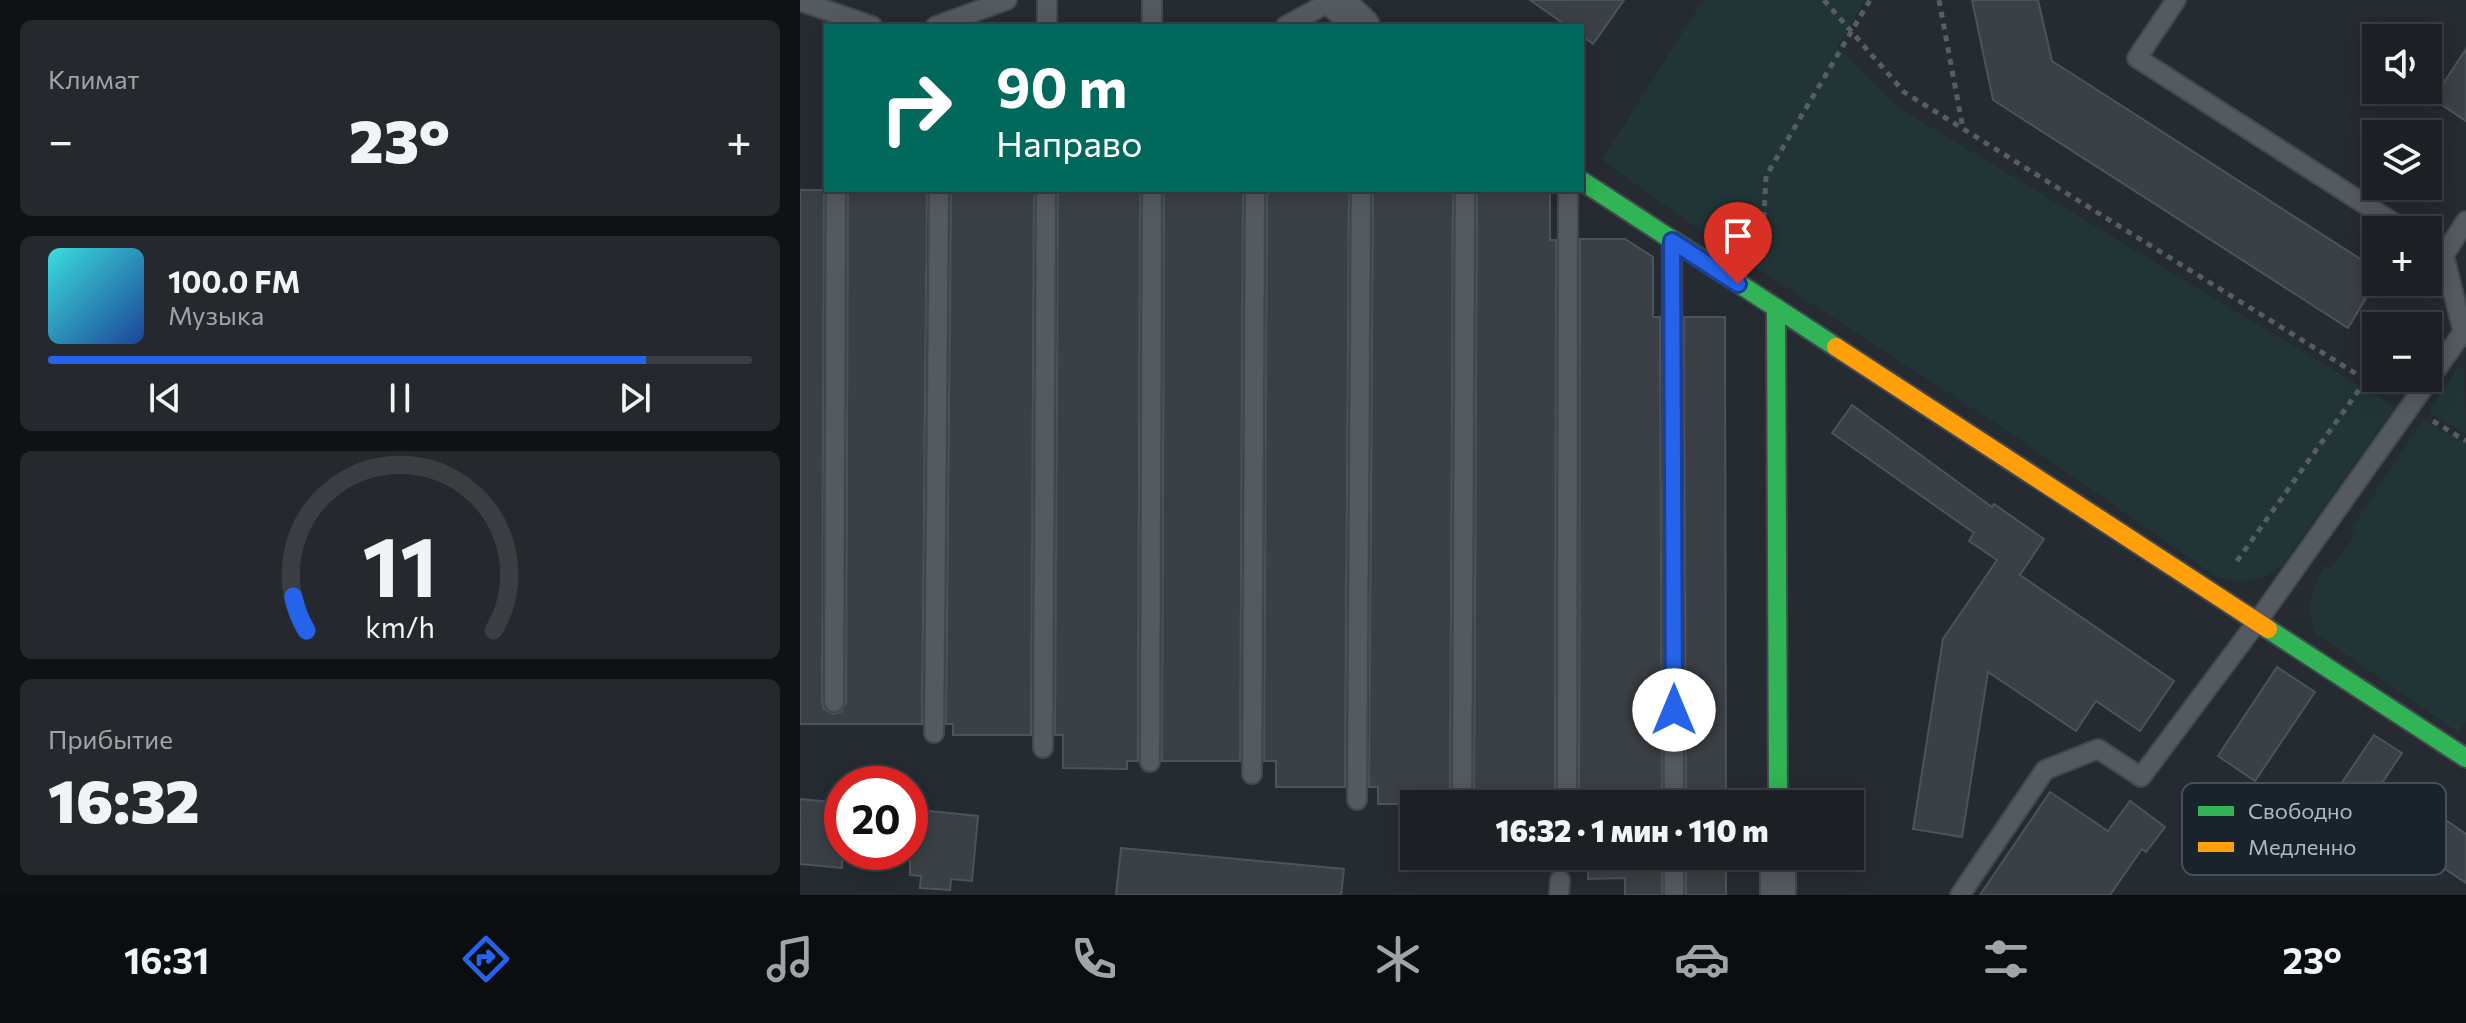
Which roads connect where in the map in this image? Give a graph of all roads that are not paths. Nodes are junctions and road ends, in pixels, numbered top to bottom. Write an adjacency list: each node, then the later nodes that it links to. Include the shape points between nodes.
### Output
1 (1007, 0): 9 (lane)
2 (1047, 0): 10 (lane)
3 (1152, 0): 11 (lane)
4 (1334, 0): 12 (lane); 13 (street)
5 (2176, 0): 23 (lane, via 2137,58)
6 (800, 1): 7 (lane)
7 (837, 20): 8 (lane)
8 (860, 24)
9 (942, 24)
10 (1047, 24)
11 (1152, 24)
12 (1290, 24)
13 (1360, 24)
14 (1584, 182): 25 (street)
15 (836, 192): 31 (lane)
16 (939, 192): 32 (lane)
17 (1046, 192): 33 (lane)
18 (1152, 192): 35 (lane)
19 (1255, 192): 36 (lane)
20 (1361, 192): 41 (lane)
21 (1465, 192): 37 (lane)
22 (1568, 192): 38 (lane)
23 (2383, 216)
24 (2466, 221): 26 (lane)
25 (1672, 241): 28 (street); 39 (lane)
26 (2442, 244)
27 (2442, 267): 29 (lane)
28 (1776, 308): 30 (street); 40 (street)
29 (2465, 332): 30 (lane)
30 (2257, 622): 34 (street); 46 (lane, via 2141,777 2098,749 2045,770)
31 (834, 702)
32 (934, 733)
33 (1043, 748)
34 (2463, 749)
35 (1150, 762)
36 (1252, 774)
37 (1462, 790)
38 (1567, 790)
39 (1674, 790)
40 (1778, 790)
41 (1357, 800)
42 (1674, 870): 44 (lane)
43 (1778, 870): 45 (street)
44 (1674, 895)
45 (1778, 895)
46 (1960, 895)

